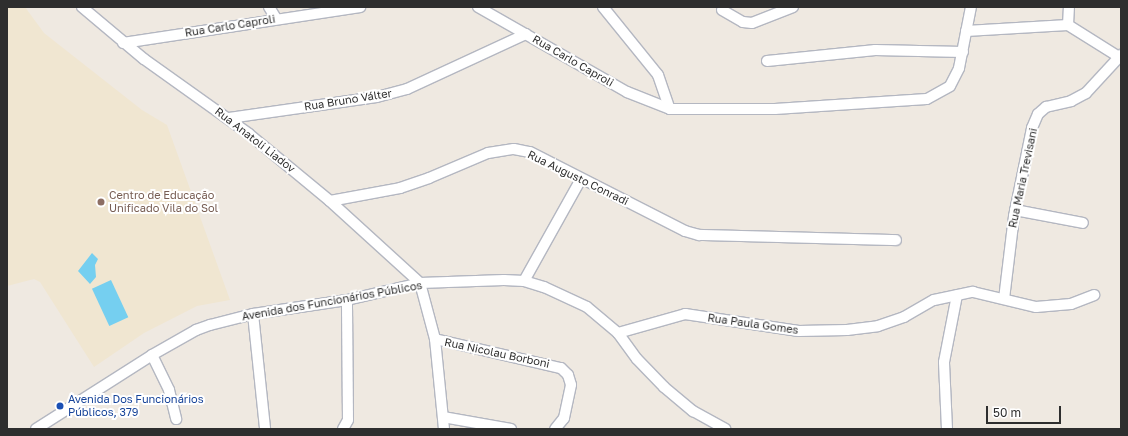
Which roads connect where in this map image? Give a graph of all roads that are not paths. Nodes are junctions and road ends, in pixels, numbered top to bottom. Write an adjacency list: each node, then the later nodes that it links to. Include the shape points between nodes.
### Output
1 (82, 7): 14 (street, Rua Anatoli Liadov)
2 (269, 7): 10 (street)
3 (360, 7): 10 (street, Rua Carlo Caproli)
4 (478, 7): 13 (street, Rua Carlo Caproli)
5 (603, 7): 18 (street, via 658,76)
6 (793, 7): 9 (street, via 752,24)
7 (971, 7): 12 (street)
8 (1069, 7): 11 (street)
9 (722, 10)
10 (276, 18): 14 (street, Rua Carlo Caproli)
11 (1068, 26): 12 (street); 16 (street)
12 (966, 31): 15 (street)
13 (526, 34): 18 (street, Rua Carlo Caproli, via 627,92); 19 (street, Rua Bruno Válter, via 408,90 377,97)
14 (123, 43): 19 (street, Rua Anatoli Liadov)
15 (962, 52): 17 (street, via 875,50); 18 (street, via 950,86 927,99 775,109)
16 (1120, 56): 22 (street, Rua Maria Trevisani, via 1086,93 1071,101 1046,107 1038,114 1032,128)
17 (767, 61)
18 (670, 109)
19 (229, 118): 21 (street, Rua Anatoli Liadov)
20 (581, 179): 21 (street, Rua Augusto Conradi, via 530,152 503,149 400,188); 24 (street, Rua Augusto Conradi, via 685,231 699,235); 25 (street)
21 (330, 201): 26 (street, Rua Anatoli Liadov)
22 (1015, 210): 23 (street); 29 (street, Rua Maria Trevisani)
23 (1083, 223)
24 (896, 240)
25 (524, 281): 26 (street, Avenida dos Funcionários Públicos); 32 (street, Avenida dos Funcionários Públicos, via 570,297 587,307)
26 (420, 283): 30 (street, Avenida dos Funcionários Públicos); 33 (street)
27 (957, 295): 29 (street, Rua Paula Gomes, via 973,292); 32 (street, Rua Paula Gomes, via 934,300 904,317 878,326 799,331 685,314); 44 (street, via 944,362)
28 (1094, 295): 29 (street, Rua Paula Gomes, via 1054,307 1036,307)
29 (1004, 299)
30 (347, 300): 31 (street, Avenida dos Funcionários Públicos); 39 (street, via 348,420)
31 (253, 314): 34 (street, Avenida dos Funcionários Públicos, via 196,330); 38 (street)
32 (618, 333): 43 (street, Avenida dos Funcionários Públicos, via 637,359 664,387 693,411)
33 (435, 340): 35 (street); 42 (street, Rua Nicolau Borboni, via 561,368 568,375 570,385 566,411)
34 (152, 355): 36 (street, via 169,390); 37 (street, Avenida dos Funcionários Públicos)
35 (443, 417): 40 (street); 41 (street)
36 (176, 420)
37 (36, 429)
38 (265, 429)
39 (343, 429)
40 (444, 429)
41 (511, 429)
42 (556, 429)
43 (725, 429)
44 (947, 429)

